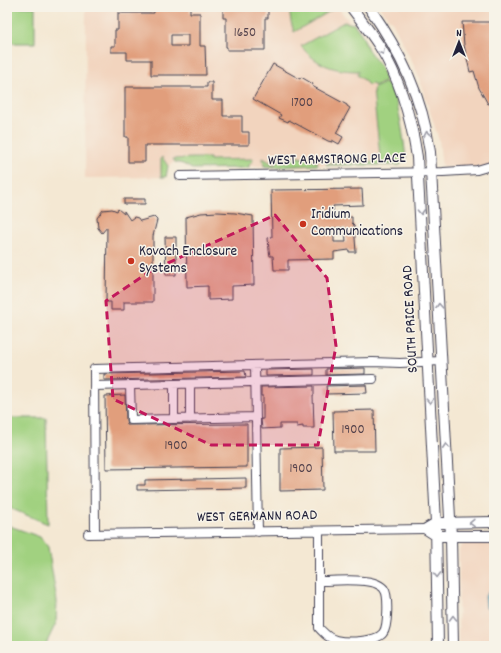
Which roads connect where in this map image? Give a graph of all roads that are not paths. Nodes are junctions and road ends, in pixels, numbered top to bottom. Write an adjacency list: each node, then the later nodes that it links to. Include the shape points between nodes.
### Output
1 (369, 7): 3 (main road, SOUTH PRICE ROAD)
2 (351, 8): 3 (main road, via 360,8 380,35); 5 (main road, SOUTH PRICE ROAD, one-way to 5, via 381,48 403,94 413,130)
3 (396, 50): 6 (main road, SOUTH PRICE ROAD, one-way to 3, via 429,141 423,113 406,68)
4 (494, 165): 6 (street, WEST ARMSTRONG PLACE, via 477,170)
5 (418, 173): 6 (street, WEST ARMSTRONG PLACE); 7 (street, WEST ARMSTRONG PLACE); 9 (main road, SOUTH PRICE ROAD, one-way to 9)
6 (431, 173): 8 (main road, SOUTH PRICE ROAD, one-way to 6)
7 (180, 176)
8 (441, 361): 9 (street); 22 (main road, SOUTH PRICE ROAD, one-way to 8)
9 (428, 362): 10 (street); 21 (main road, SOUTH PRICE ROAD, one-way to 21)
10 (255, 365): 12 (street); 16 (street, via 94,369)
11 (373, 379): 12 (street)
12 (255, 382): 14 (street); 17 (street)
13 (174, 384): 14 (street); 15 (street); 18 (street)
14 (190, 384): 19 (street)
15 (130, 385): 16 (street); 18 (street, via 131,420)
16 (94, 386): 25 (street, WEST GERMANN ROAD, via 91,534)
17 (256, 417): 19 (street); 25 (street)
18 (174, 419): 19 (street)
19 (190, 419)
20 (494, 522): 22 (main road, one-way to 22)
21 (436, 523): 22 (main road); 23 (main road, WEST GERMANN ROAD); 26 (main road, SOUTH PRICE ROAD)
22 (451, 523): 27 (main road, SOUTH PRICE ROAD)
23 (426, 529): 24 (street, WEST GERMANN ROAD); 26 (main road)
24 (319, 531): 25 (street, WEST GERMANN ROAD); 29 (street)
25 (258, 532)
26 (437, 536): 27 (main road); 30 (main road, SOUTH PRICE ROAD, one-way to 30)
27 (451, 536): 28 (main road); 31 (main road, SOUTH PRICE ROAD, one-way to 27)
28 (494, 536)
29 (319, 581): 29 (street, via 319,628 326,636 336,640 367,641 382,635 386,628 387,595 384,588 376,583 361,581)
30 (438, 646)
31 (453, 646)

